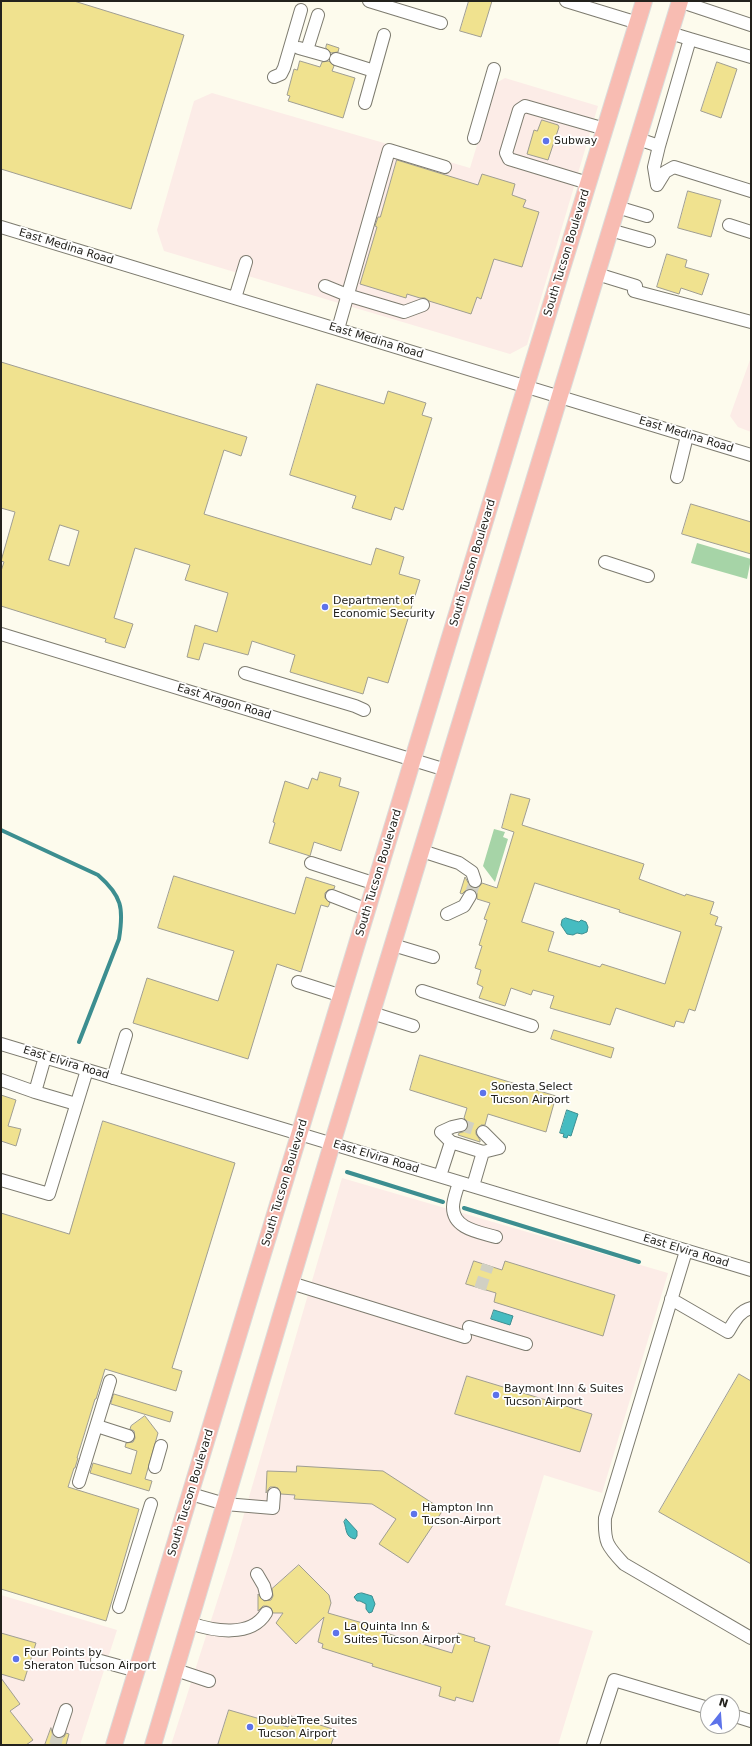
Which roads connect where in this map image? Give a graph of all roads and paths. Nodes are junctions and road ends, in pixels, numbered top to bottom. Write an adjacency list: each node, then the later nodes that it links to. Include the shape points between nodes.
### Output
1 (369, 1): 7 (street)
2 (566, 1): 8 (street)
3 (644, 1): 8 (main road, South Tucson Boulevard)
4 (680, 1): 9 (street); 10 (main road)
5 (300, 10): 13 (street)
6 (318, 15): 14 (street)
7 (441, 23)
8 (638, 23): 24 (main road, South Tucson Boulevard)
9 (751, 25)
10 (670, 33): 12 (street); 21 (main road)
11 (384, 35): 19 (street)
12 (690, 39): 16 (street); 22 (street)
13 (290, 45): 14 (street); 20 (street, via 281,74)
14 (307, 50): 15 (street)
15 (324, 55)
16 (751, 57)
17 (336, 59): 19 (street)
18 (494, 69): 25 (street)
19 (374, 71): 23 (street)
20 (274, 77)
21 (656, 79): 22 (street); 26 (main road)
22 (676, 85): 27 (street)
23 (365, 103)
24 (605, 129): 29 (main road, South Tucson Boulevard); 29 (street, via 525,106 519,110 506,153 509,159)
25 (474, 138)
26 (638, 139): 27 (street); 31 (main road)
27 (658, 146): 30 (street, via 654,167 657,185 665,172 674,167)
28 (444, 167): 41 (street, via 389,150)
29 (588, 183): 46 (main road, South Tucson Boulevard)
30 (751, 191)
31 (617, 207): 32 (street); 35 (main road)
32 (647, 216)
33 (729, 225): 36 (street)
34 (1, 227): 42 (street, East Medina Road)
35 (610, 230): 37 (street); 39 (main road)
36 (751, 232)
37 (649, 241)
38 (246, 262): 42 (street)
39 (597, 274): 44 (street, via 635,289); 47 (main road)
40 (325, 286): 41 (street)
41 (347, 294): 43 (street, via 404,312); 45 (street)
42 (235, 298): 45 (street, East Medina Road)
43 (423, 305)
44 (751, 322)
45 (338, 329): 46 (street, East Medina Road)
46 (526, 386): 47 (street, East Medina Road); 56 (main road, South Tucson Boulevard)
47 (559, 397): 48 (street, East Medina Road); 57 (main road)
48 (686, 436): 49 (street, East Medina Road); 50 (street)
49 (751, 455)
50 (677, 477)
51 (605, 562): 52 (street)
52 (648, 576)
53 (1, 634): 56 (street, East Aragon Road)
54 (245, 673): 55 (street)
55 (364, 710)
56 (414, 760): 57 (street, East Aragon Road); 61 (main road, South Tucson Boulevard)
57 (446, 770): 58 (main road)
58 (422, 851): 60 (street, via 458,863 472,872); 66 (main road)
59 (311, 863): 61 (street)
60 (475, 881)
61 (376, 884): 64 (main road, South Tucson Boulevard)
62 (332, 896): 64 (street)
63 (470, 896): 65 (street, via 464,906)
64 (368, 910): 70 (main road, South Tucson Boulevard)
65 (446, 914)
66 (393, 945): 67 (street); 71 (main road)
67 (433, 957)
68 (298, 982): 70 (street)
69 (422, 991): 73 (street)
70 (342, 996): 84 (main road, South Tucson Boulevard)
71 (372, 1013): 72 (street); 86 (main road)
72 (413, 1026)
73 (532, 1026)
74 (126, 1035): 78 (street)
75 (1, 1044): 76 (street, East Elvira Road)
76 (45, 1057): 77 (street, East Elvira Road); 80 (street)
77 (87, 1070): 78 (street, East Elvira Road); 81 (street)
78 (113, 1078): 84 (street, East Elvira Road)
79 (1, 1080): 80 (street)
80 (35, 1092): 81 (street)
81 (76, 1104): 89 (street, via 48,1194)
82 (462, 1125): 85 (street, via 452,1126 441,1132)
83 (483, 1132): 87 (street, via 499,1148)
84 (300, 1134): 86 (street, East Elvira Road); 105 (main road, South Tucson Boulevard)
85 (451, 1142): 87 (street); 88 (street)
86 (332, 1144): 88 (street, East Elvira Road); 95 (main road)
87 (484, 1152): 91 (street)
88 (440, 1176): 90 (street, East Elvira Road)
89 (1, 1180)
90 (458, 1182): 91 (street, East Elvira Road); 92 (street, via 453,1207 456,1220 465,1228)
91 (473, 1186): 93 (street, East Elvira Road)
92 (496, 1237)
93 (686, 1250): 94 (street, East Elvira Road); 96 (street)
94 (751, 1270)
95 (291, 1283): 98 (street, via 467,1332); 108 (main road)
96 (671, 1299): 97 (street, via 728,1332 739,1315); 114 (street, via 605,1518 604,1536 609,1548 624,1564)
97 (751, 1308)
98 (526, 1344)
99 (110, 1381): 100 (street)
100 (97, 1426): 101 (street); 104 (street)
101 (128, 1436)
102 (162, 1446): 103 (street)
103 (155, 1467)
104 (79, 1482)
105 (191, 1494): 108 (street); 117 (main road, South Tucson Boulevard)
106 (274, 1494): 108 (street, via 273,1508)
107 (151, 1504): 111 (street)
108 (225, 1504): 113 (main road)
109 (257, 1574): 110 (street)
110 (266, 1594)
111 (119, 1606)
112 (266, 1613): 113 (street, via 263,1618 246,1628 232,1630)
113 (190, 1623): 116 (main road)
114 (751, 1638)
115 (97, 1660): 117 (street)
116 (176, 1670): 118 (street); 125 (main road)
117 (137, 1672): 124 (main road, South Tucson Boulevard)
118 (209, 1680)
119 (700, 1706): 126 (street, via 614,1680)
120 (66, 1710): 123 (street)
121 (740, 1718): 122 (street)
122 (751, 1721)
123 (59, 1731)
124 (114, 1745)
125 (153, 1745)
126 (593, 1745)

